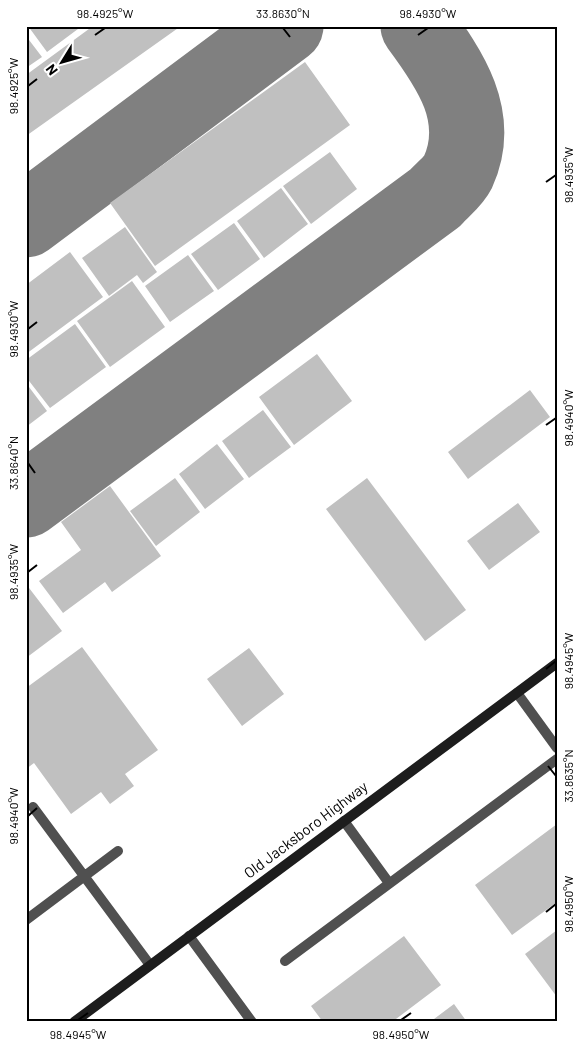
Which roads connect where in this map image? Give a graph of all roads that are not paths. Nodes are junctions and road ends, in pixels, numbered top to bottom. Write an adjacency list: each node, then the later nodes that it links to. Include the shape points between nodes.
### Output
1 (557, 663): 2 (main road, Old Jacksboro Highway)
2 (517, 693): 3 (street); 6 (main road, Old Jacksboro Highway)
3 (557, 748)
4 (557, 759): 9 (street)
5 (33, 807): 8 (street)
6 (344, 821): 9 (street); 11 (main road, Old Jacksboro Highway)
7 (118, 851): 8 (street)
8 (84, 876): 10 (street); 13 (street)
9 (389, 883): 12 (street)
10 (26, 920)
11 (189, 936): 13 (main road, Old Jacksboro Highway); 15 (street)
12 (285, 961)
13 (150, 965): 14 (main road, Old Jacksboro Highway)
14 (74, 1022)
15 (252, 1022)

